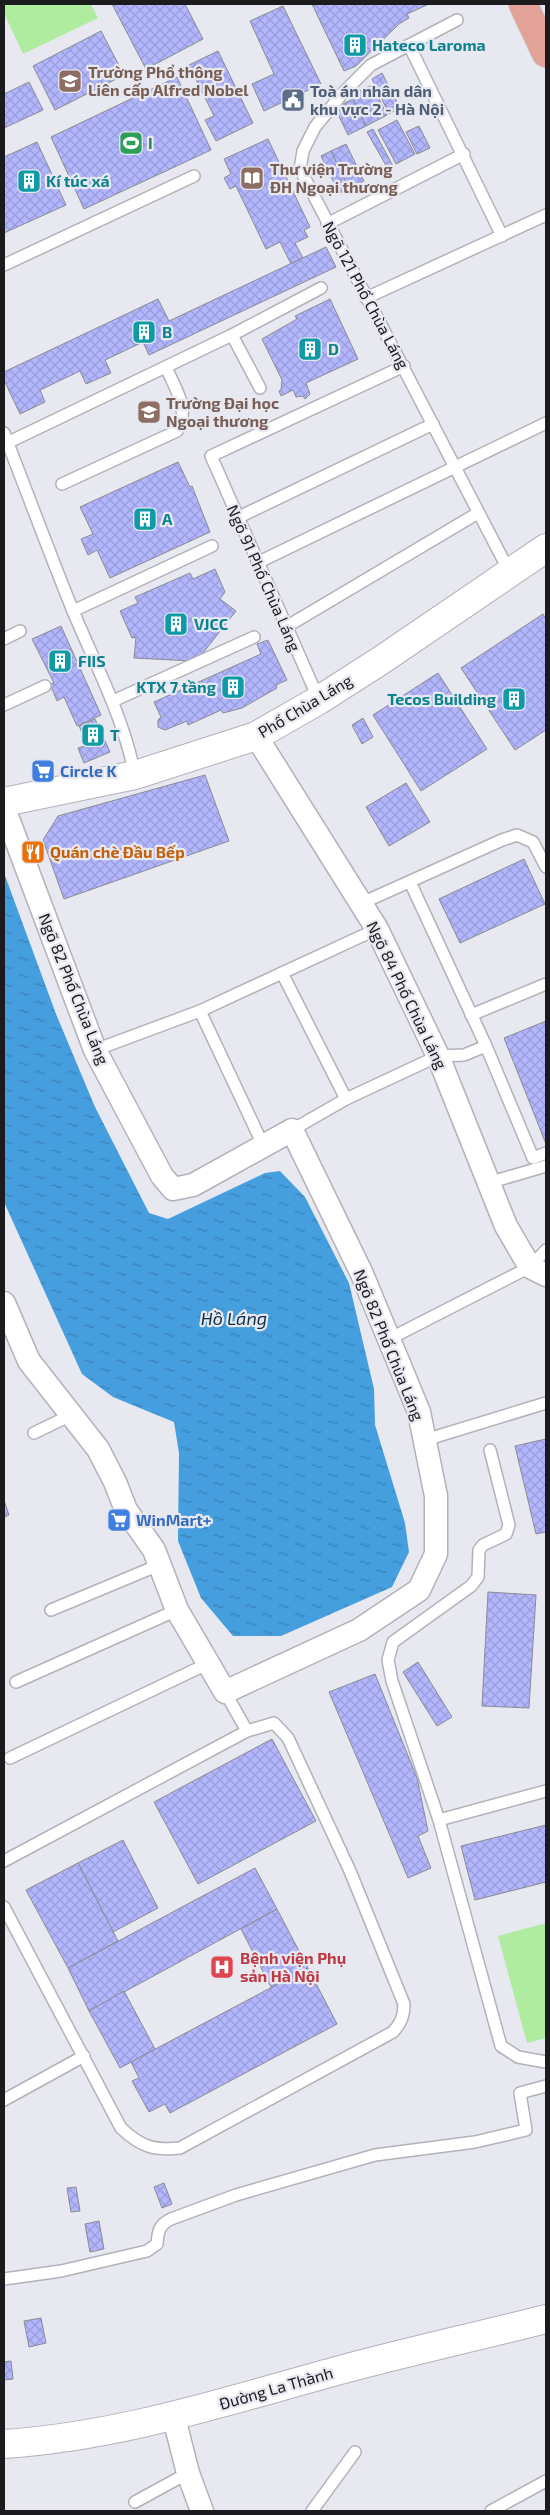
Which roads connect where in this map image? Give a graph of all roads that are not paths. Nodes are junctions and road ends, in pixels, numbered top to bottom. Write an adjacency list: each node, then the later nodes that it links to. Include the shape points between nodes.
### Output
1 (523, 4): 4 (main road)
2 (457, 20): 3 (lane, Ngõ 121 Phố Chùa Láng)
3 (408, 45): 5 (lane); 8 (lane, Ngõ 121 Phố Chùa Láng, via 371,65 342,94 315,128 303,151 300,169)
4 (546, 53)
5 (464, 154): 8 (lane); 9 (lane)
6 (194, 176): 10 (lane)
7 (546, 214): 9 (lane)
8 (327, 224): 12 (lane, Ngõ 121 Phố Chùa Láng)
9 (502, 236): 12 (lane)
10 (4, 265)
11 (321, 288): 13 (lane)
12 (366, 298): 14 (lane, Ngõ 121 Phố Chùa Láng)
13 (232, 335): 15 (lane); 16 (lane)
14 (404, 366): 17 (lane, Ngõ 121 Phố Chùa Láng); 23 (lane, Ngõ 91 Phố Chùa Láng, via 211,456)
15 (166, 367): 19 (lane); 21 (lane, via 184,409 183,422 177,431)
16 (260, 388)
17 (433, 424): 20 (lane, Ngõ 121 Phố Chùa Láng); 23 (lane)
18 (546, 424): 20 (lane)
19 (6, 438): 28 (lane)
20 (455, 467): 22 (lane, Ngõ 121 Phố Chùa Láng); 26 (lane)
21 (62, 484)
22 (478, 513): 27 (lane, Ngõ 121 Phố Chùa Láng); 29 (lane)
23 (237, 518): 26 (lane, Ngõ 91 Phố Chùa Láng)
24 (212, 546): 28 (lane)
25 (543, 556): 27 (street, Phố Chùa Láng)
26 (257, 563): 29 (lane, Ngõ 91 Phố Chùa Láng)
27 (510, 573): 34 (street, Phố Chùa Láng)
28 (73, 611): 35 (lane)
29 (286, 626): 34 (lane, Ngõ 91 Phố Chùa Láng)
30 (20, 631): 32 (lane)
31 (254, 637): 35 (lane)
32 (4, 639)
33 (45, 686): 36 (lane)
34 (319, 700): 37 (street, Phố Chùa Láng)
35 (113, 701): 38 (lane, via 128,742)
36 (4, 705)
37 (256, 736): 38 (street, Phố Chùa Láng); 43 (street, Ngõ 84 Phố Chùa Láng)
38 (135, 775): 39 (street, Phố Chùa Láng)
39 (4, 802)
40 (4, 808): 50 (street, Ngõ 82 Phố Chùa Láng)
41 (546, 868): 42 (lane, via 533,842 517,835)
42 (410, 882): 43 (lane); 48 (lane)
43 (362, 903): 44 (street, Ngõ 84 Phố Chùa Láng)
44 (377, 929): 45 (lane); 51 (street, Ngõ 84 Phố Chùa Láng)
45 (282, 973): 47 (lane); 52 (lane)
46 (546, 984): 48 (lane)
47 (200, 1011): 50 (lane); 54 (lane)
48 (471, 1015): 49 (lane)
49 (486, 1046): 51 (lane, via 464,1055); 55 (lane, via 533,1158)
50 (95, 1050): 54 (street, Ngõ 82 Phố Chùa Láng, via 162,1176 173,1189 193,1185)
51 (438, 1056): 52 (lane); 57 (street, Ngõ 84 Phố Chùa Láng)
52 (346, 1099): 53 (lane)
53 (292, 1130): 54 (street); 61 (street, Ngõ 82 Phố Chùa Láng, via 362,1274)
54 (264, 1147)
55 (546, 1153)
56 (546, 1166): 57 (lane)
57 (488, 1183): 59 (street, Ngõ 84 Phố Chùa Láng, via 506,1226)
58 (546, 1250): 59 (lane)
59 (538, 1271): 61 (lane)
60 (4, 1303): 63 (street, via 29,1362)
61 (389, 1339): 65 (street, Ngõ 82 Phố Chùa Láng, via 420,1412)
62 (546, 1403): 65 (lane)
63 (71, 1415): 64 (lane); 67 (street, via 98,1449 126,1510 154,1550)
64 (34, 1433)
65 (425, 1440): 72 (street, Ngõ 82 Phố Chùa Láng, via 436,1496 436,1554 418,1590 360,1630)
66 (490, 1450): 76 (lane, via 509,1525 506,1534 479,1550 478,1577 472,1586 393,1642 388,1660 392,1681)
67 (159, 1565): 68 (lane); 69 (street)
68 (51, 1610)
69 (177, 1610): 70 (street); 71 (lane)
70 (209, 1663): 72 (street); 74 (lane)
71 (16, 1682)
72 (226, 1692): 73 (lane)
73 (247, 1731): 77 (lane); 79 (lane, via 274,1723 288,1738 350,1871 404,2004 401,2024 394,2032 180,2148 161,2150 136,2142 121,2128)
74 (10, 1758)
75 (546, 1791): 76 (lane)
76 (439, 1820): 80 (lane, via 500,2046 518,2057)
77 (4, 1862)
78 (4, 1907): 79 (lane)
79 (84, 2056): 82 (lane)
80 (546, 2062)
81 (546, 2086): 83 (lane, via 520,2093 526,2130 475,2142 375,2155 236,2195 171,2219 162,2223 157,2244 147,2251 61,2272)
82 (4, 2100)
83 (4, 2279)
84 (546, 2319): 85 (street, Đường La Thành, via 345,2369)
85 (174, 2418): 86 (street, Đường La Thành, via 82,2436); 88 (street)
86 (4, 2444)
87 (355, 2452): 92 (lane)
88 (188, 2473): 90 (lane); 91 (street)
89 (546, 2481): 93 (lane)
90 (135, 2502)
91 (202, 2511)
92 (312, 2511)
93 (491, 2511)

